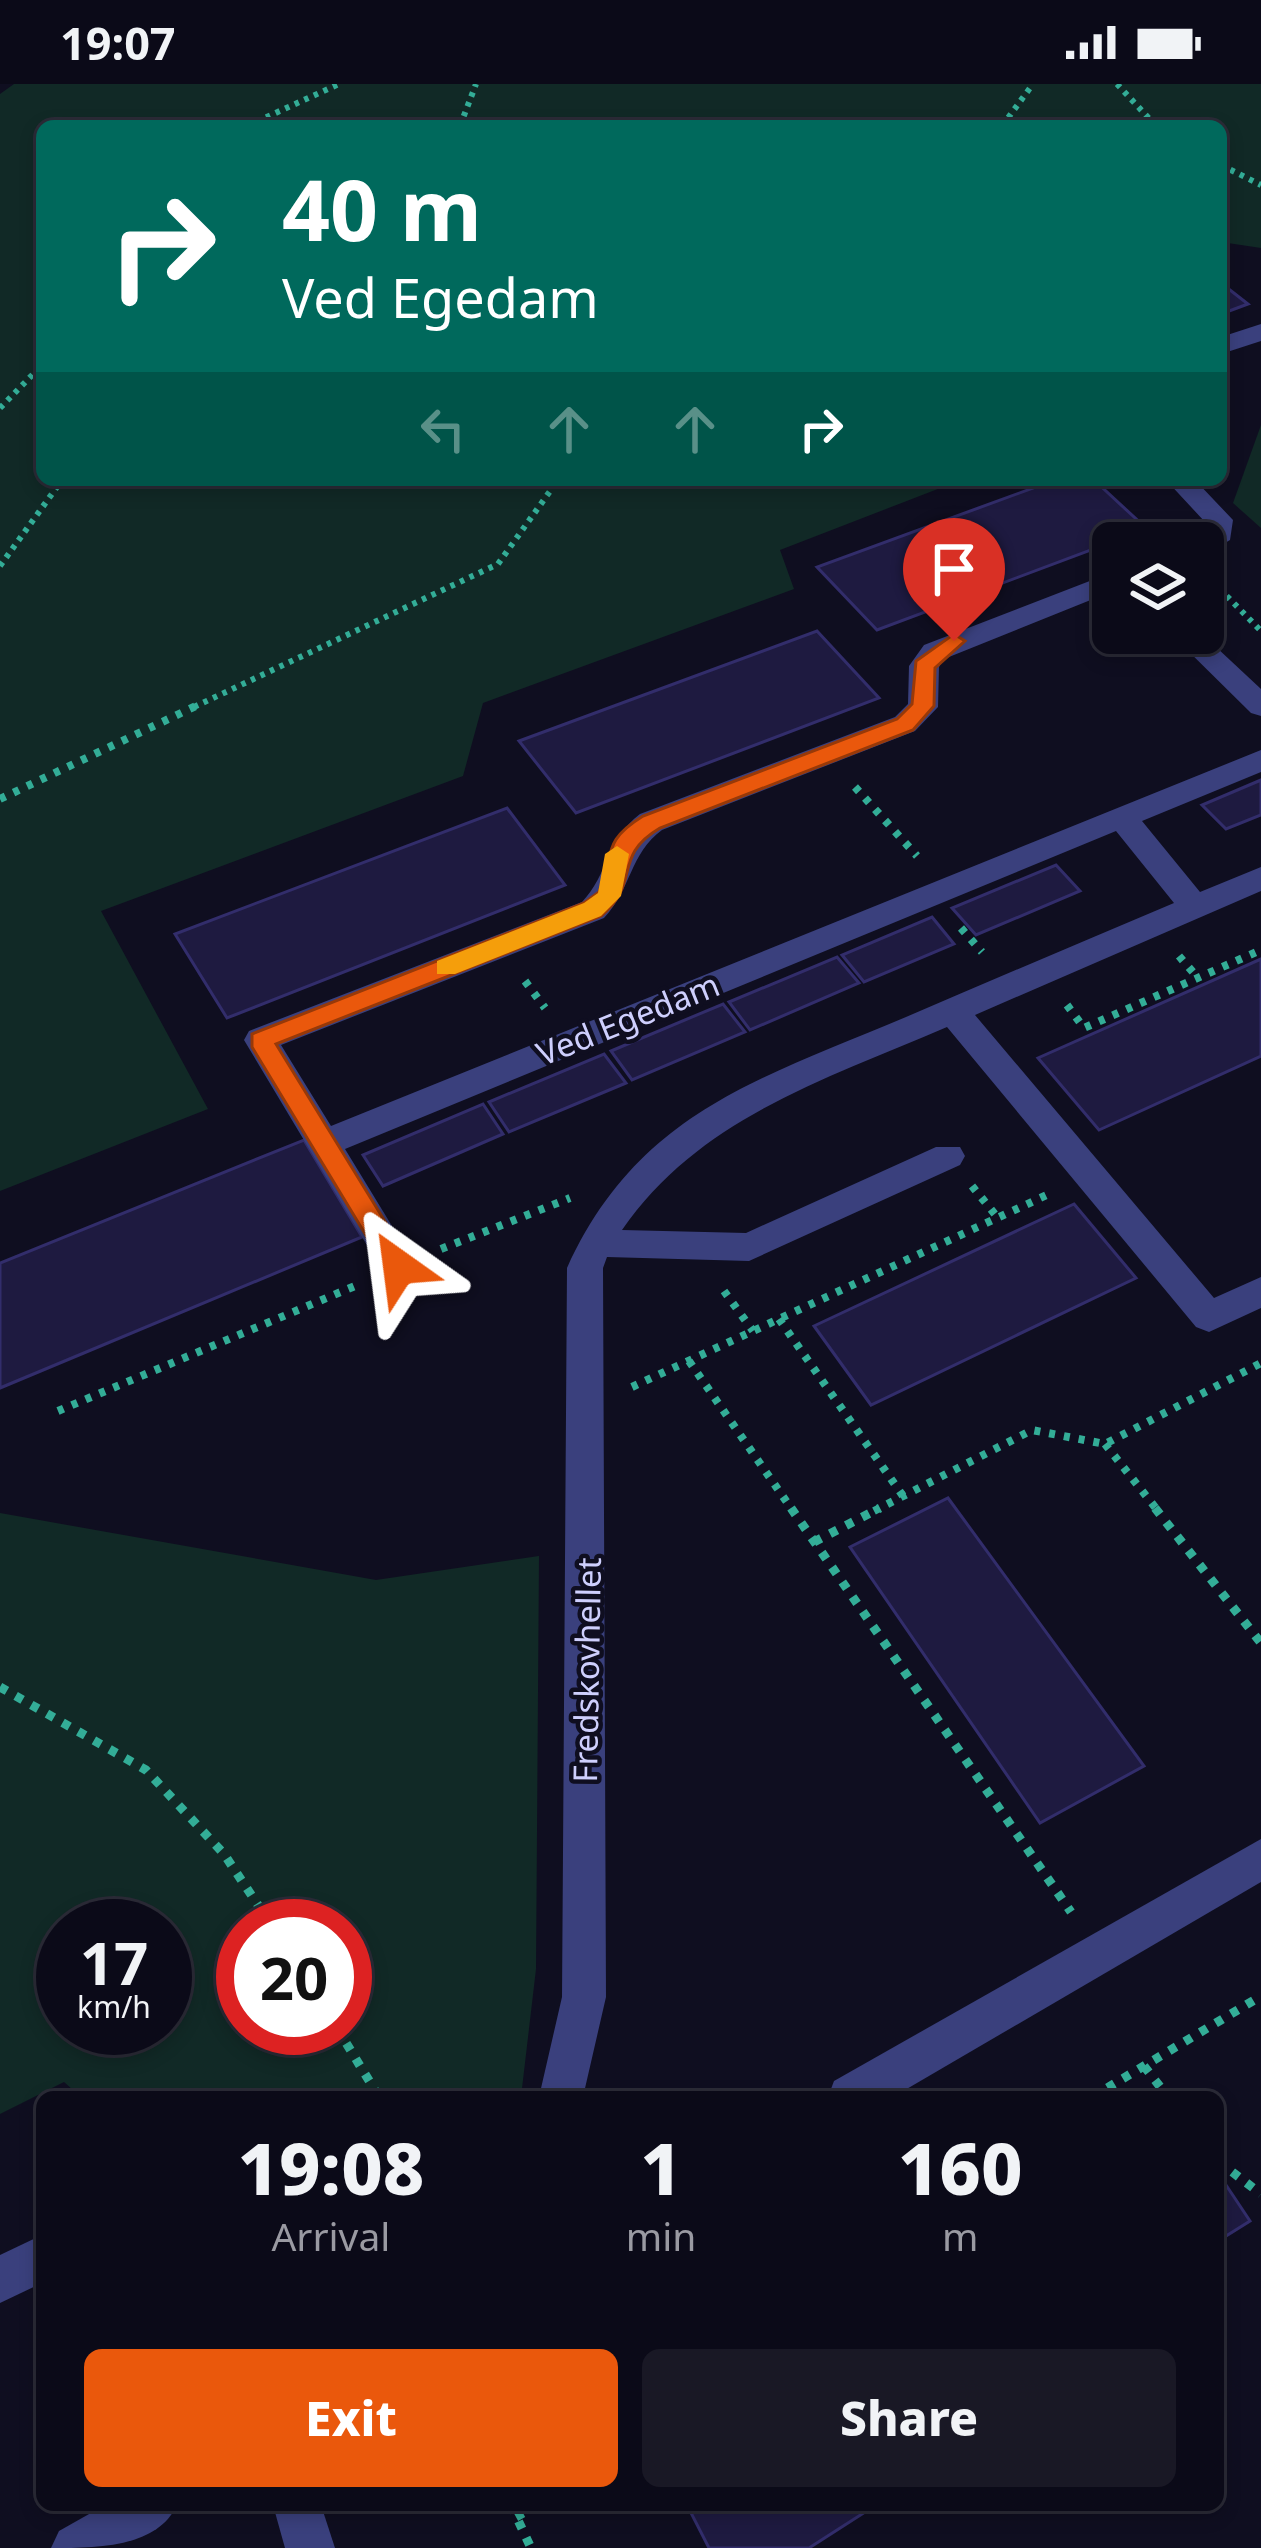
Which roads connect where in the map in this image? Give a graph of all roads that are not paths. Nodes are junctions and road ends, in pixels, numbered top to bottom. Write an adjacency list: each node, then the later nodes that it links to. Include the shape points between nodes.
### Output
1 (1261, 332): 2 (street)
2 (1227, 344)
3 (1186, 486): 4 (street)
4 (1219, 522)
5 (1092, 589): 13 (street, via 934,652 924,666 923,706 905,724 628,836 609,896 593,910 261,1040)
6 (1206, 654): 7 (street)
7 (1261, 706)
8 (1261, 760): 9 (street, Ved Egedam)
9 (1122, 817): 11 (street); 13 (street, Ved Egedam)
10 (1261, 878): 11 (street, Fredskovhellet)
11 (1193, 905): 12 (street, Fredskovhellet)
12 (951, 1009): 15 (street, Fredskovhellet, via 731,1106 666,1150); 17 (street, via 1208,1317)
13 (323, 1144): 16 (street)
14 (949, 1156): 15 (street, via 749,1247)
15 (595, 1243): 19 (street, Fredskovhellet, via 585,1268 584,1997)
16 (399, 1267)
17 (1261, 1292)
18 (1261, 1859): 20 (street)
19 (562, 2091)
20 (860, 2091)
21 (36, 2261): 22 (street)
22 (0, 2280)
23 (142, 2511): 25 (street)
24 (299, 2511): 26 (street)
25 (76, 2548)
26 (310, 2548)

